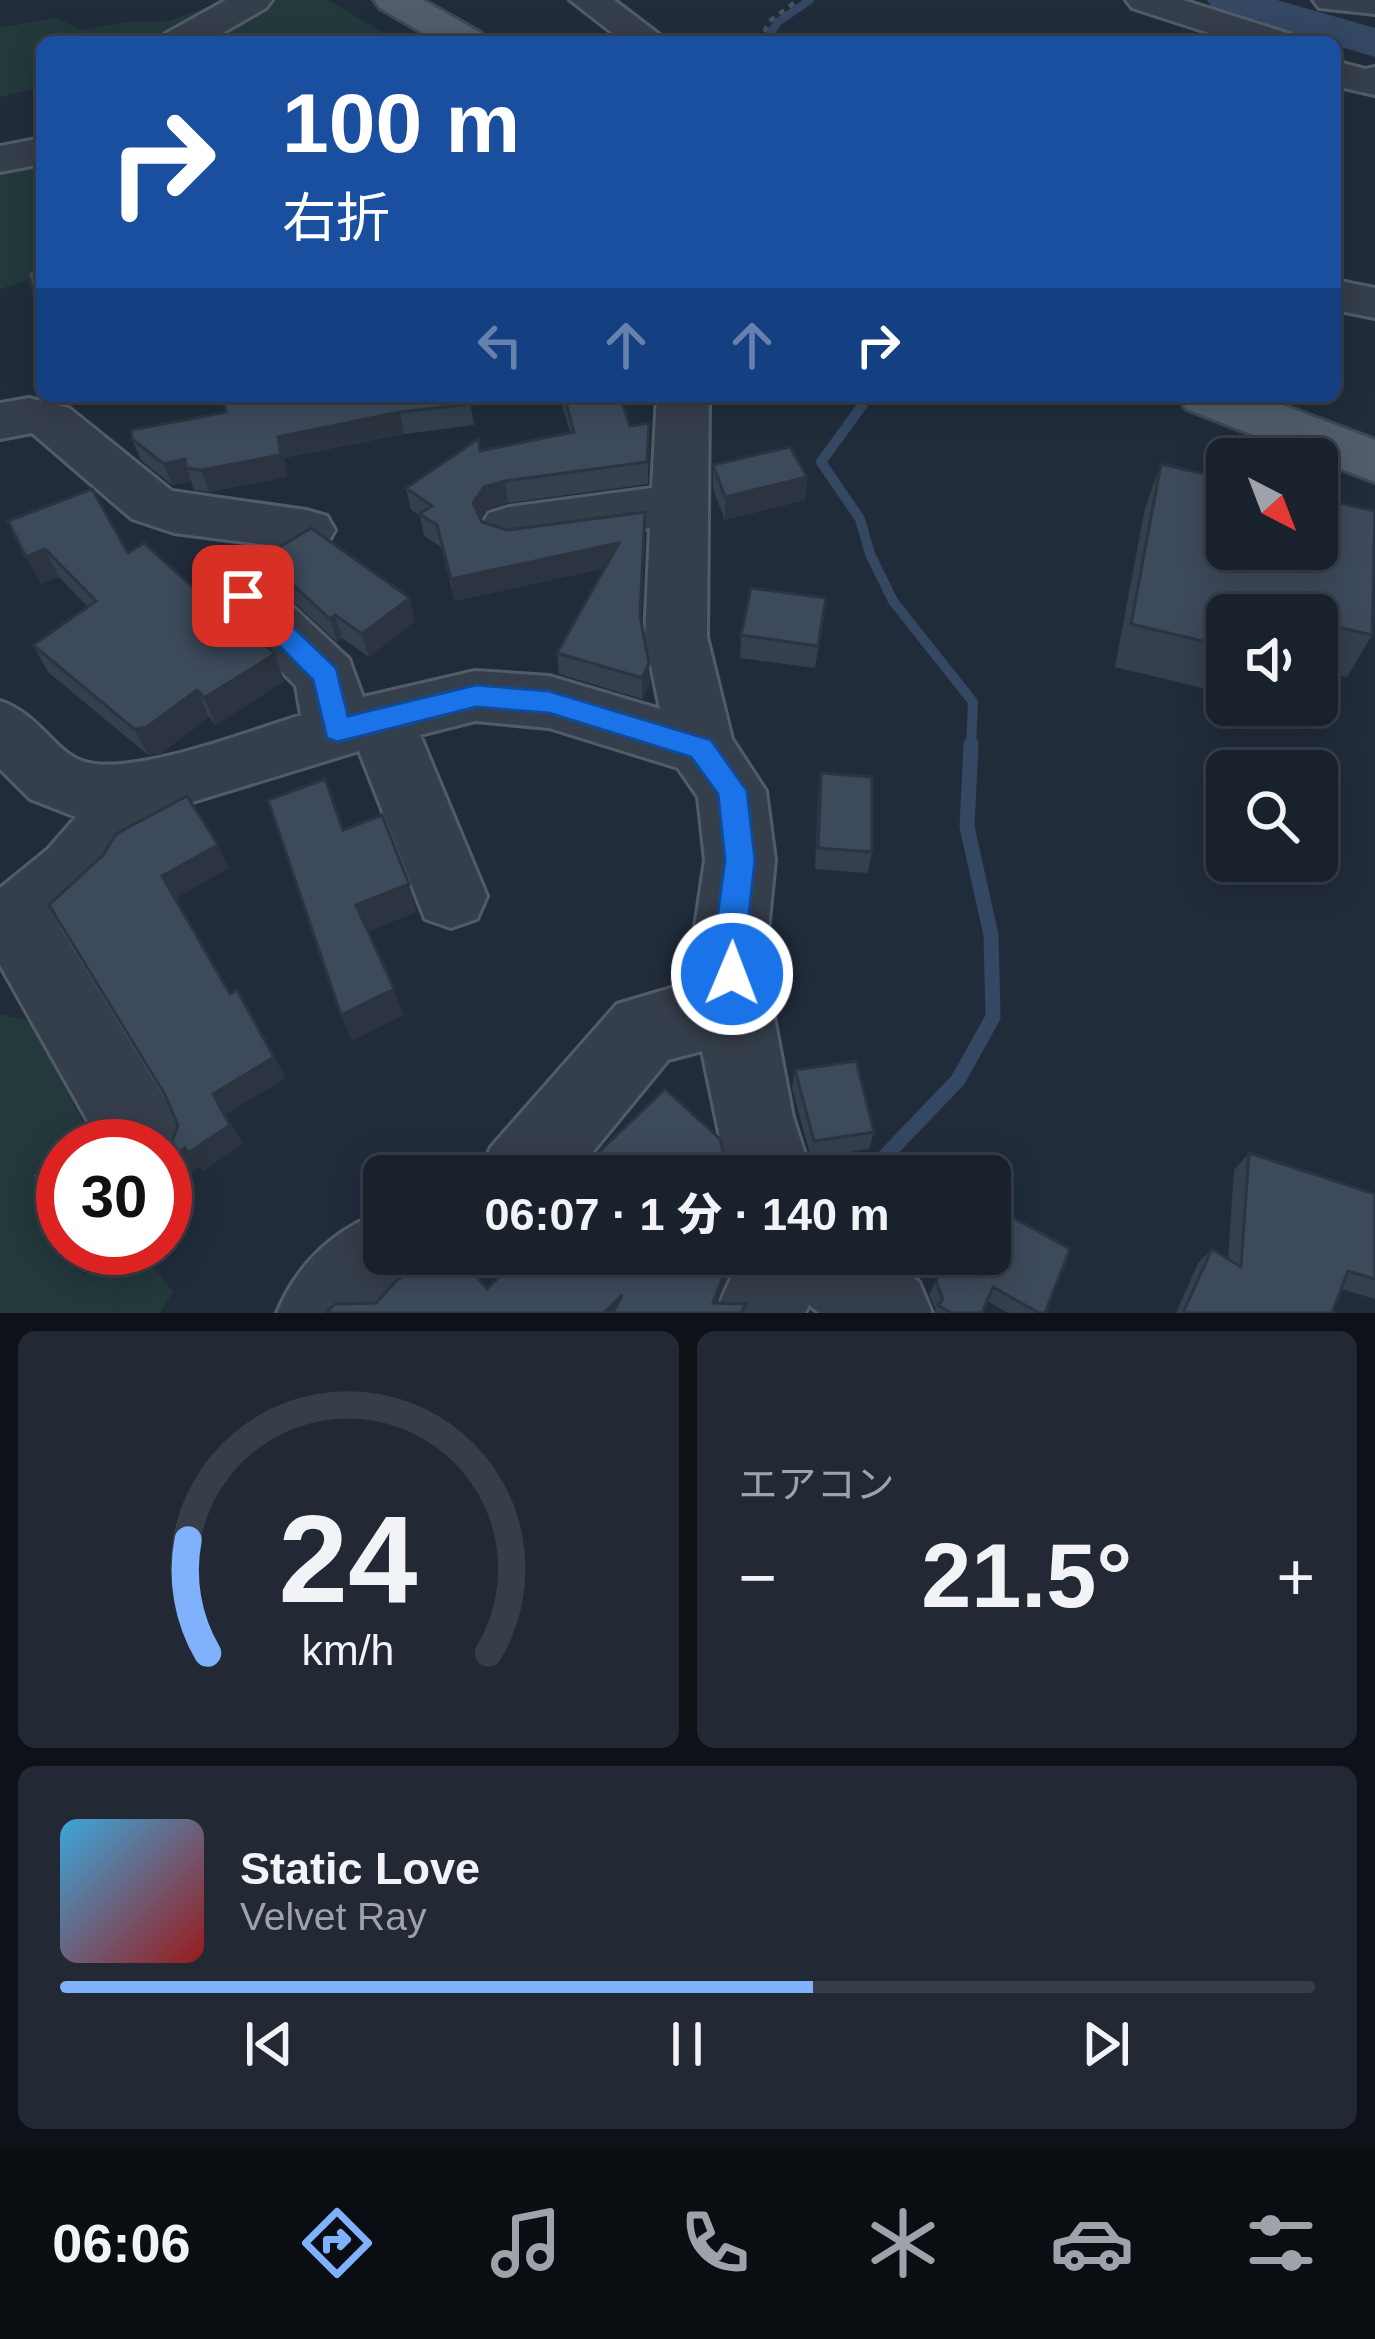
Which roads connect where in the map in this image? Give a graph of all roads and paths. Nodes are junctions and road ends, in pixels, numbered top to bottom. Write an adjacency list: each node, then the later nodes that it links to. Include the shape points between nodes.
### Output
1 (253, 0): 9 (street)
2 (394, 0): 10 (main road)
3 (589, 0): 11 (street)
4 (798, 0): 12 (path)
5 (1113, 0): 13 (street)
6 (1145, 0): 14 (street)
7 (1332, 0): 8 (street)
8 (1375, 3)
9 (190, 36)
10 (457, 36)
11 (640, 36)
12 (761, 36)
13 (1216, 36)
14 (1257, 36)
15 (1341, 61): 17 (street)
16 (1341, 75): 17 (street, via 1371,84)
17 (1375, 75)
18 (36, 152): 19 (street)
19 (0, 159)
20 (1341, 296): 21 (street)
21 (1375, 303)
22 (683, 402): 26 (street)
23 (1222, 402): 25 (main road)
24 (0, 421): 28 (street, via 50,420 152,506)
25 (1375, 462)
26 (677, 505): 27 (street); 32 (street, via 676,638)
27 (509, 527)
28 (306, 530)
29 (243, 596): 30 (street, via 326,676)
30 (359, 725): 32 (street, via 476,696 531,700); 33 (street); 34 (street)
31 (0, 727): 33 (street, via 55,779 80,790)
32 (701, 748): 36 (street, via 732,791 740,860 730,941)
33 (125, 791): 35 (street, via 86,861)
34 (451, 896)
35 (6, 927): 37 (street, via 26,935)
36 (734, 1006): 38 (street, via 644,1030); 39 (street)
37 (132, 1119)
38 (538, 1155)
39 (764, 1155)
40 (363, 1269): 42 (street)
41 (827, 1275): 43 (street)
42 (321, 1313)
43 (759, 1313)

